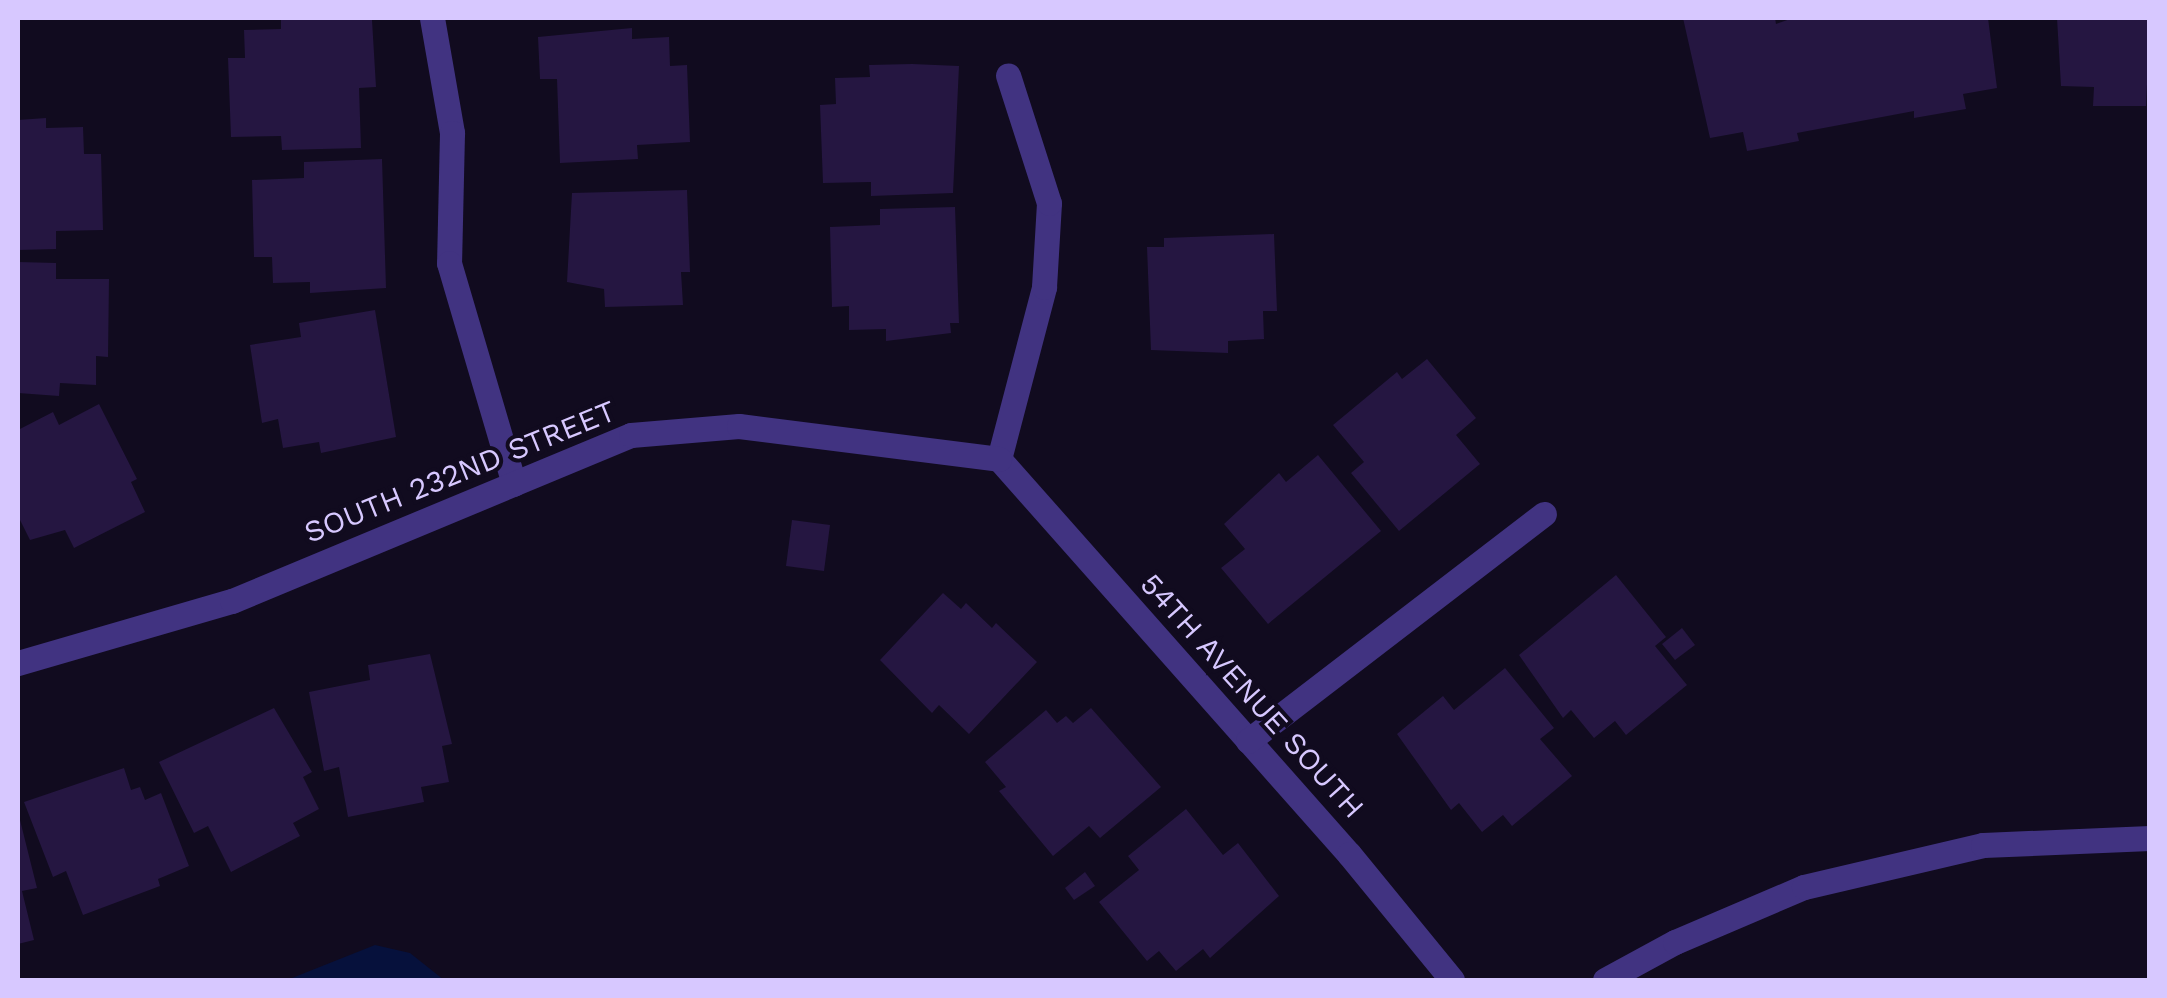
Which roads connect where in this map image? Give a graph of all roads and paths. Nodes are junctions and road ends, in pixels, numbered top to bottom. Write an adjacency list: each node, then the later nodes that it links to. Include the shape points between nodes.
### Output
1 (432, 18): 4 (street, via 452,134 450,263)
2 (1008, 75): 3 (street, via 1049,203 1044,286)
3 (999, 459): 4 (street, SOUTH 232ND STREET, via 739,426 630,435); 7 (street, 54TH AVENUE SOUTH)
4 (514, 484): 6 (street, SOUTH 232ND STREET, via 232,601)
5 (1544, 514): 7 (street)
6 (18, 663)
7 (1248, 742): 9 (street, 54TH AVENUE SOUTH)
8 (2150, 838): 10 (street, via 1983,845 1804,887)
9 (1452, 980)
10 (1605, 980)

